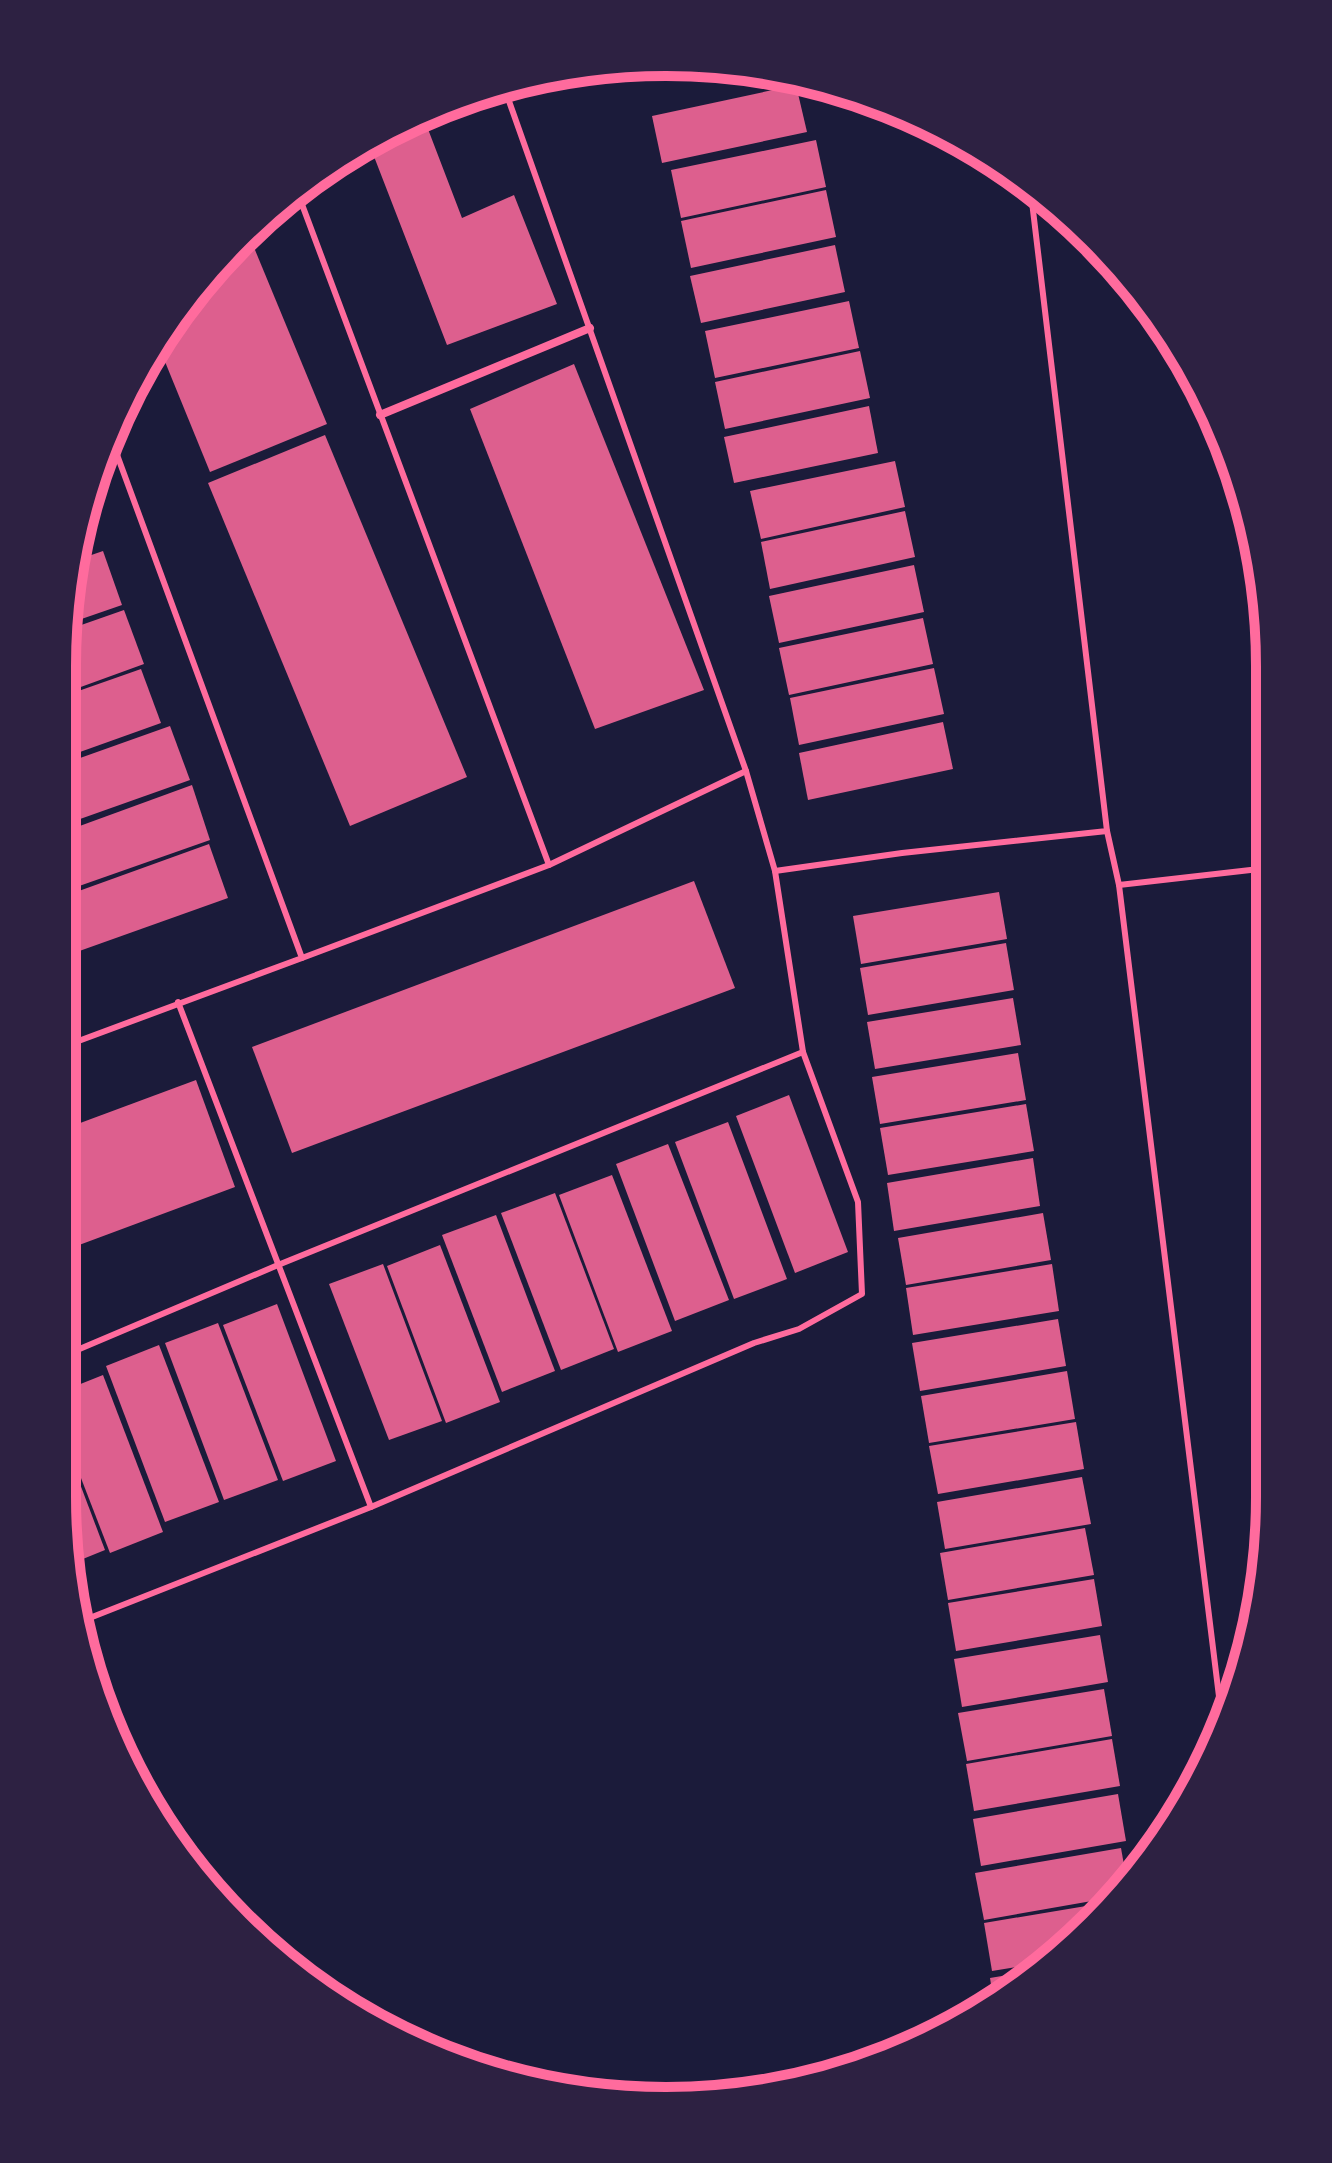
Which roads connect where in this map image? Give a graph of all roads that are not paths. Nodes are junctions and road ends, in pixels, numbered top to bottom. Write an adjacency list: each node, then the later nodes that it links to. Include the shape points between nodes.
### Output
1 (508, 98): 4 (lane)
2 (301, 203): 5 (lane)
3 (1032, 204): 8 (lane)
4 (590, 328): 5 (street); 7 (lane)
5 (380, 415): 9 (lane)
6 (116, 452): 13 (lane)
7 (746, 771): 9 (lane); 11 (lane)
8 (1107, 831): 11 (lane); 12 (lane)
9 (549, 865): 13 (lane)
10 (1256, 869): 12 (lane)
11 (775, 871): 16 (lane)
12 (1119, 885): 21 (lane)
13 (302, 958): 14 (lane)
14 (178, 1002): 15 (lane); 17 (lane)
15 (76, 1042)
16 (803, 1052): 17 (lane); 19 (lane, via 858,1202 862,1294 799,1329 754,1343)
17 (278, 1265): 18 (lane); 19 (lane)
18 (76, 1350)
19 (371, 1507): 20 (lane)
20 (89, 1618)
21 (1220, 1701)

